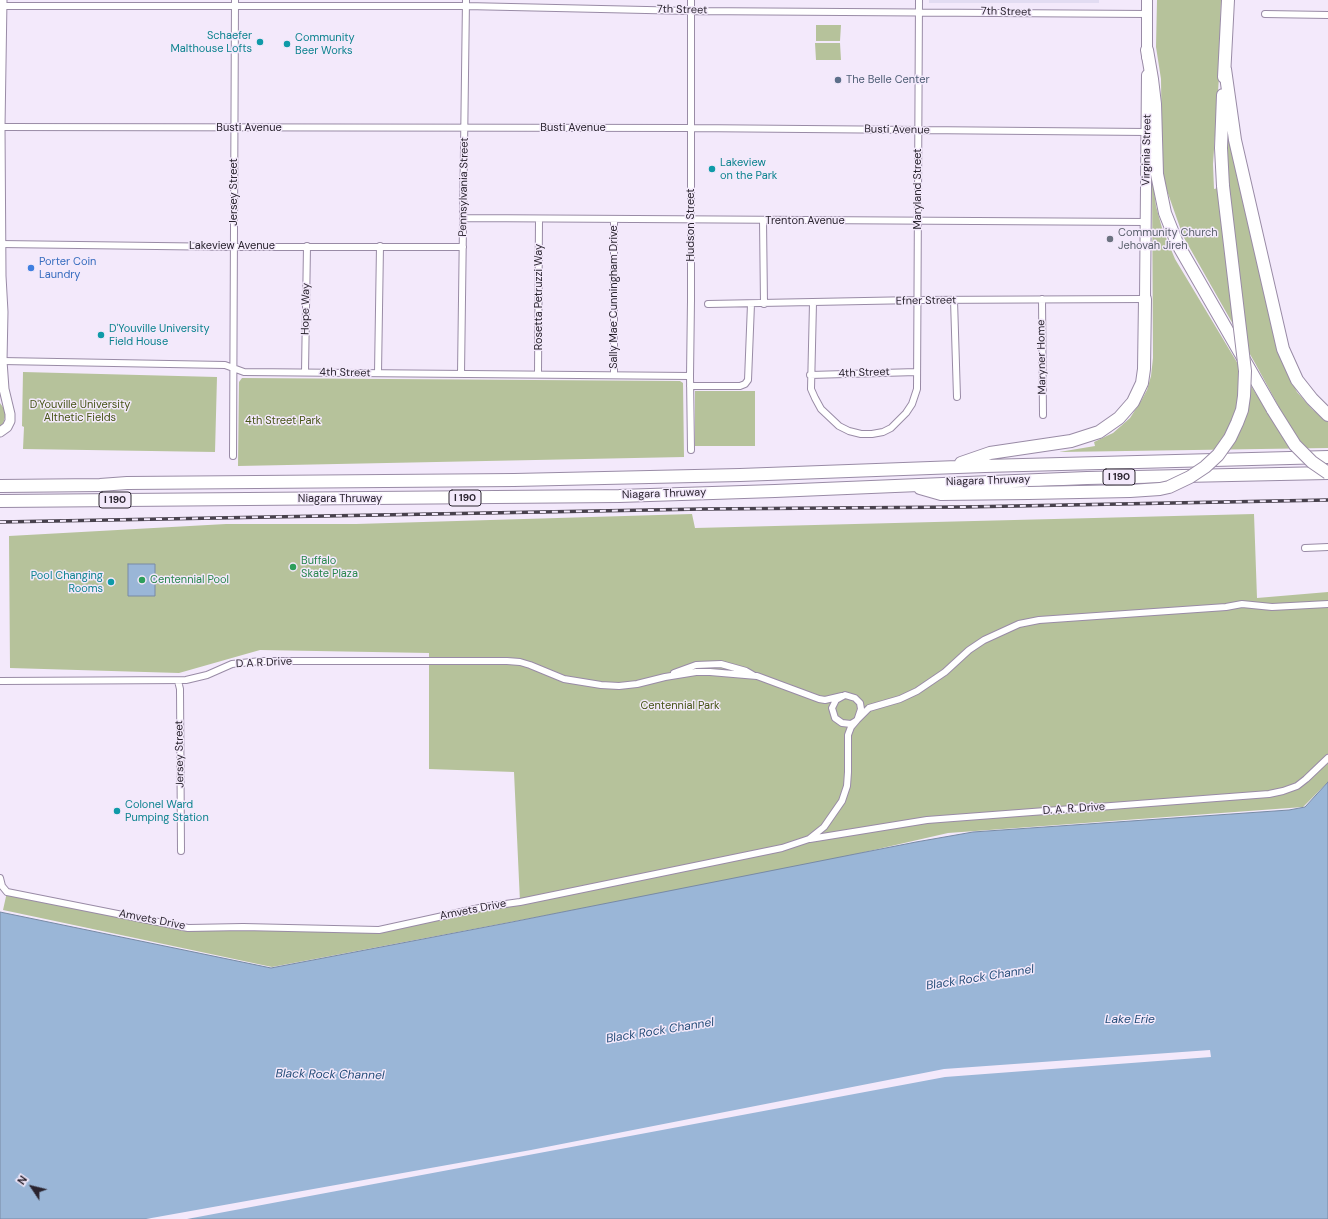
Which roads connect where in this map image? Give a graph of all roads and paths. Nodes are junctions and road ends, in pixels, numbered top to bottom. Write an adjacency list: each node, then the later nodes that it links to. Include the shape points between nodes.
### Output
1 (235, 0): 8 (street, Jersey Street)
2 (691, 0): 9 (street, Hudson Street)
3 (919, 0): 10 (street, Maryland Street)
4 (1147, 0): 11 (main road, Virginia Street)
5 (1228, 0): 15 (highway)
6 (466, 3): 8 (street, 7th Street); 9 (street, 7th Street); 18 (street, Pennsylvania Street)
7 (1, 4): 8 (street, 7th Street); 16 (street)
8 (235, 7): 17 (street, Jersey Street)
9 (691, 11): 10 (street, 7th Street); 19 (street, Hudson Street)
10 (919, 12): 11 (street, 7th Street); 20 (street, Maryland Street)
11 (1147, 14): 14 (main road, Virginia Street)
12 (1265, 14): 13 (street)
13 (1328, 15)
14 (1147, 50): 21 (main road, Virginia Street); 64 (highway, bridge, via 1156,120 1157,174 1165,213 1177,243 1295,445)
15 (1225, 69): 57 (highway, via 1235,140 1283,349 1297,380); 67 (highway, bridge, via 1221,148 1223,186 1245,371 1242,410 1230,438 1218,455 1190,477 1160,489 941,494)
16 (0, 127): 17 (street, Busti Avenue); 29 (street)
17 (234, 128): 18 (street, Busti Avenue); 32 (street, Jersey Street)
18 (465, 128): 19 (street, Busti Avenue); 22 (street, Pennsylvania Street)
19 (690, 128): 20 (street, Busti Avenue); 25 (street, Hudson Street)
20 (918, 131): 21 (street, Busti Avenue); 27 (street, Maryland Street)
21 (1147, 132): 28 (main road, Virginia Street)
22 (464, 218): 23 (street, Trenton Avenue); 33 (street, Pennsylvania Street)
23 (539, 219): 24 (street, Trenton Avenue); 47 (street, Rosetta Petruzzi Way)
24 (614, 219): 25 (street, Trenton Avenue); 49 (street, Sally Mae Cunningham Drive)
25 (691, 219): 26 (street, Trenton Avenue); 51 (street, Hudson Street)
26 (763, 220): 27 (street, Trenton Avenue); 41 (street)
27 (918, 222): 28 (street, Trenton Avenue); 35 (street, Maryland Street)
28 (1146, 222): 34 (main road, Virginia Street)
29 (1, 244): 32 (street, Lakeview Avenue); 42 (street)
30 (307, 246): 31 (street, Lakeview Avenue); 32 (street, Lakeview Avenue); 44 (street, Hope Way)
31 (380, 246): 33 (street, Lakeview Avenue); 45 (street)
32 (234, 247): 43 (street, Jersey Street)
33 (464, 247): 46 (street, Pennsylvania Street)
34 (1145, 299): 37 (street, Efner Street); 63 (highway, via 1142,383 1133,402 1119,418 1100,432 1071,442 990,453)
35 (917, 300): 36 (street, Efner Street); 38 (street, Efner Street); 50 (street, Maryland Street)
36 (954, 300): 37 (street, Efner Street); 53 (street)
37 (1042, 300): 56 (street, Maryner Home)
38 (813, 302): 41 (street, Efner Street); 48 (street, Maryland Street)
39 (708, 304): 40 (street, Efner Street)
40 (751, 304): 41 (street, Efner Street); 52 (street, via 748,380 745,384 734,387)
41 (764, 304)
42 (1, 363): 43 (street, 4th Street); 55 (street)
43 (233, 367): 44 (street, 4th Street, via 244,372); 61 (street, Jersey Street)
44 (305, 372): 45 (street, 4th Street)
45 (378, 373): 46 (street, 4th Street)
46 (461, 374): 47 (street, 4th Street)
47 (538, 374): 49 (street, 4th Street)
48 (810, 374): 50 (street, 4th Street); 50 (street, Maryland Street, via 811,388 821,409 839,426 861,434 883,432 900,420 912,404 917,389)
49 (614, 375): 51 (street, 4th Street)
50 (917, 375)
51 (690, 376): 52 (street, Hudson Street)
52 (690, 386): 60 (street, Hudson Street)
53 (957, 397)
54 (0, 398): 55 (street)
55 (9, 407): 58 (street, via 10,421)
56 (1043, 415)
57 (1328, 415)
58 (3, 429): 59 (street)
59 (0, 441)
60 (691, 450)
61 (233, 456)
62 (1328, 456): 63 (highway, Niagara Thruway / I 190)
63 (948, 467): 66 (highway, Niagara Thruway / I 190, via 522,480)
64 (1328, 473): 67 (highway, Niagara Thruway / I 190)
65 (0, 478): 66 (highway, via 101,477)
66 (127, 483): 68 (highway, Niagara Thruway / I 190)
67 (909, 485): 69 (highway, Niagara Thruway / I 190, via 603,496)
68 (0, 486)
69 (0, 501)
70 (1328, 547): 71 (street)
71 (1305, 548)
72 (1328, 604): 78 (street, via 1272,608 1242,604 1039,620 1019,624 984,640 918,691 887,704)
73 (0, 681): 74 (street, D A R Drive)
74 (178, 681): 77 (street, D A R Drive, via 194,679 232,664 253,662 507,661 530,665 564,680 605,686 637,684 696,672 757,676); 84 (street, Jersey Street)
75 (842, 696): 76 (street); 77 (street, via 829,700); 79 (street, via 833,705 832,712)
76 (855, 698): 78 (street, via 866,705); 80 (street, via 861,708)
77 (818, 699): 79 (street, via 828,707)
78 (874, 706): 80 (street)
79 (836, 719): 80 (street, via 846,724); 81 (street)
80 (858, 719): 81 (street)
81 (848, 735): 83 (street, Amvets Drive, via 847,786 842,801 824,827)
82 (1328, 758): 83 (street, D. A. R. Drive, via 1297,786 1283,792 927,820)
83 (809, 839): 85 (street, Amvets Drive, via 782,848 379,930 188,928 7,892)
84 (182, 851)
85 (0, 878)

